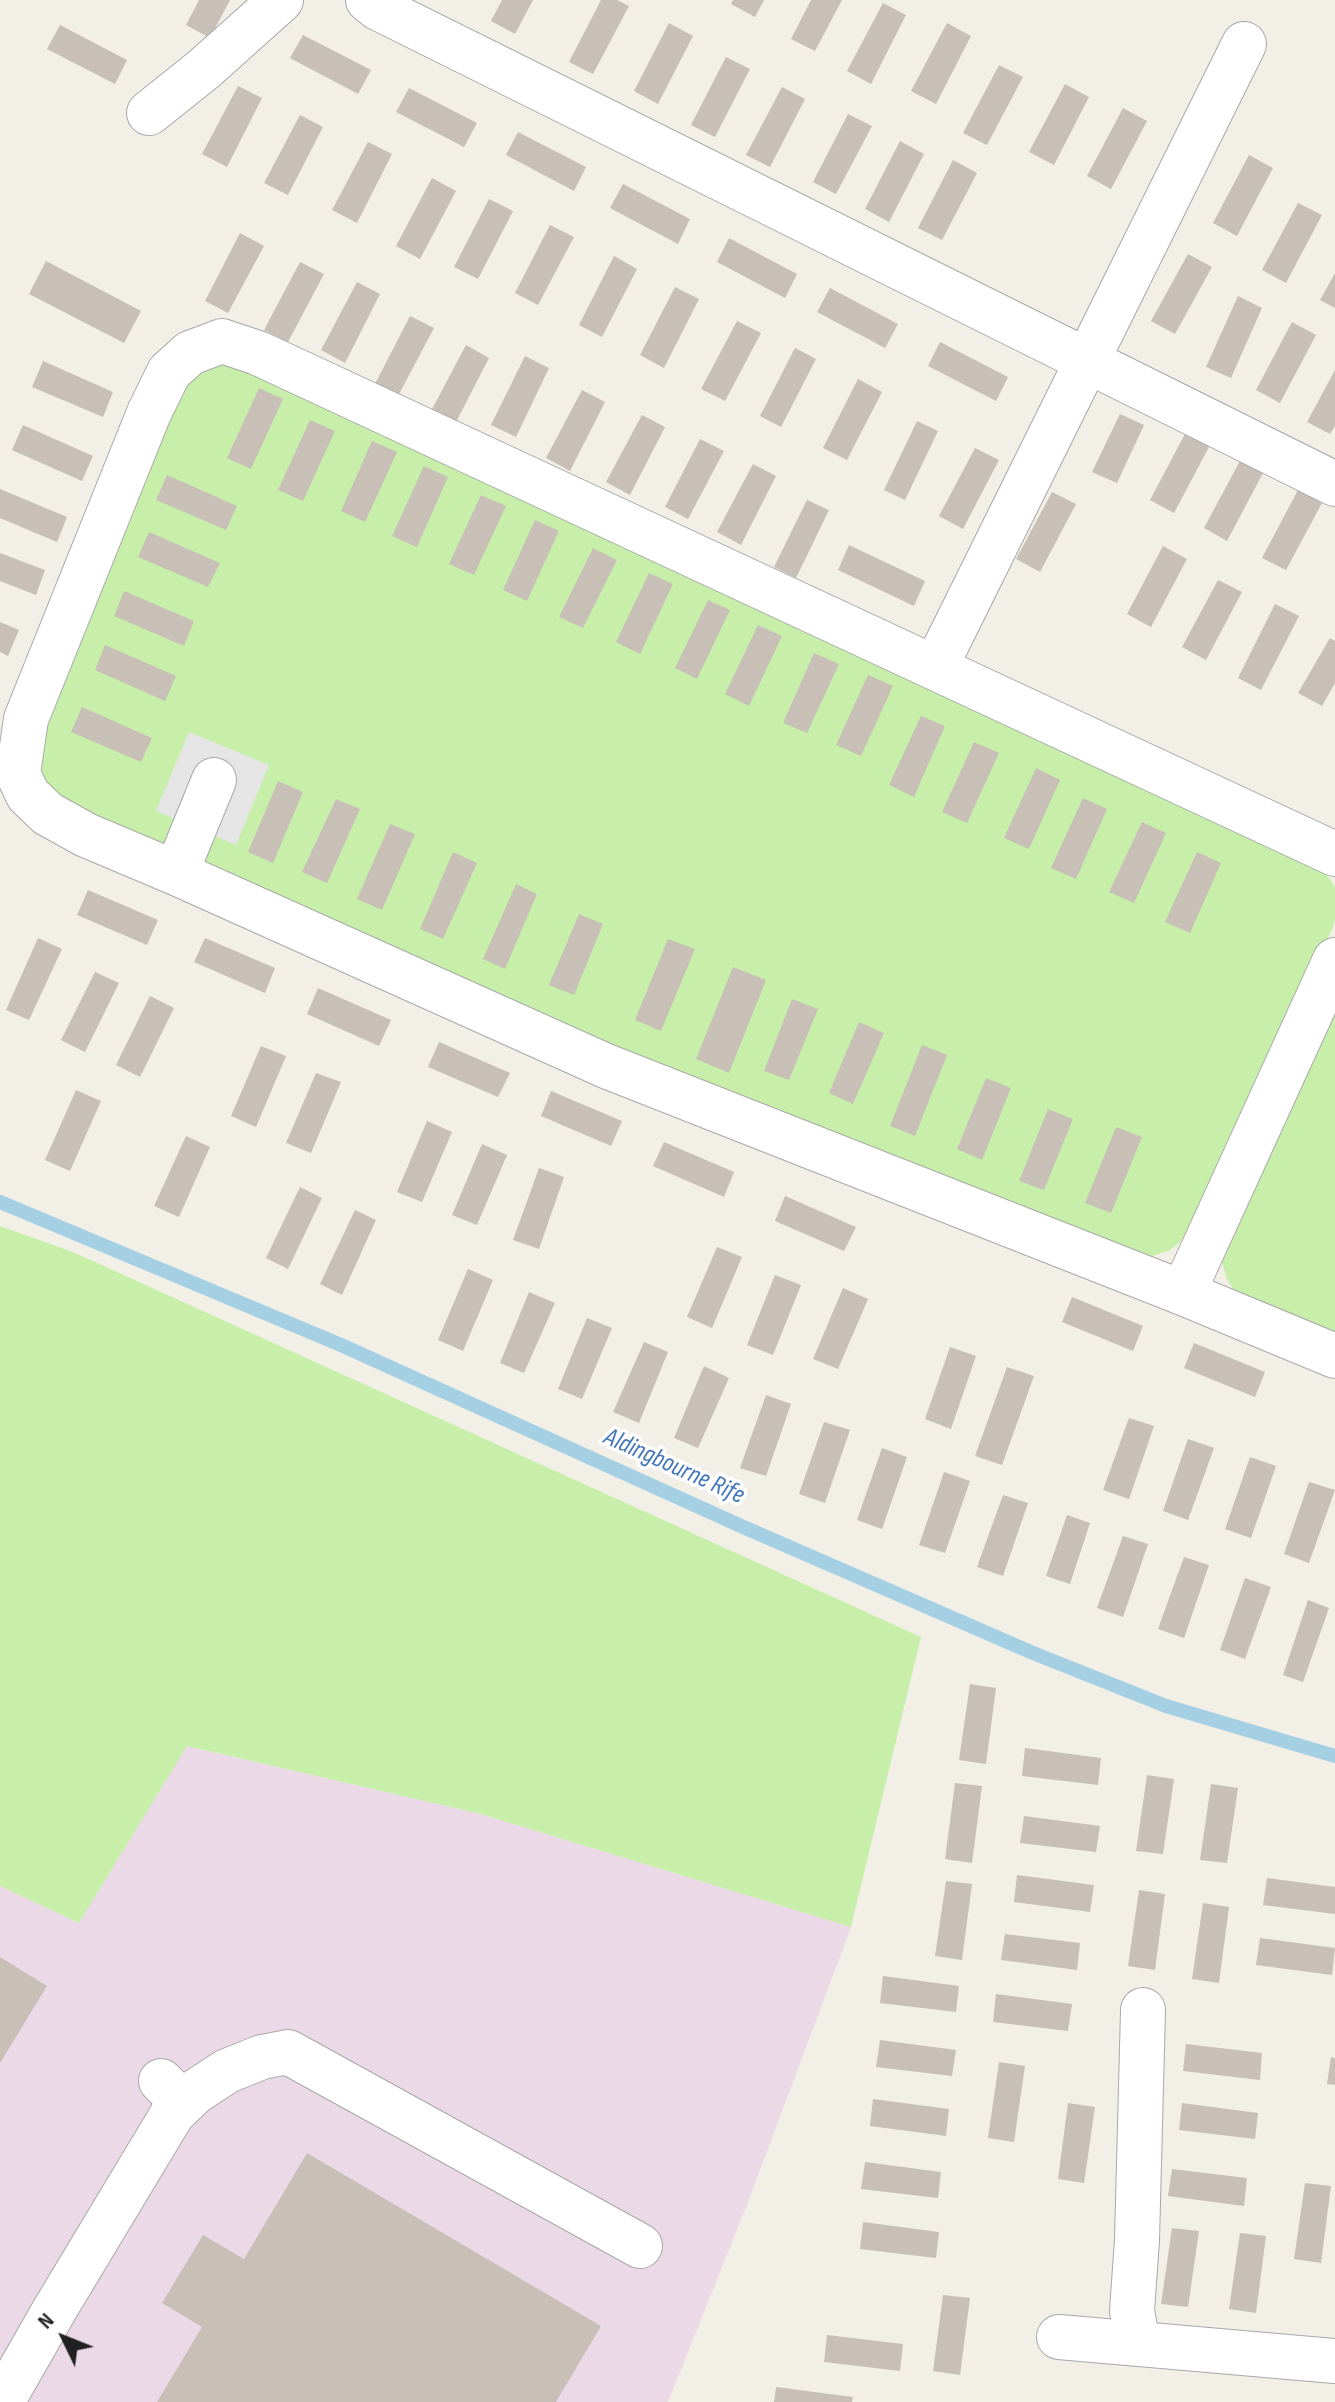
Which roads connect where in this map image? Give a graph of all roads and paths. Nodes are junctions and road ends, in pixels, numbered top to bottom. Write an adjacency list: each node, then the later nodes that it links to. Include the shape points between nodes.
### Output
1 (281, 0): 4 (lane)
2 (368, 0): 5 (lane)
3 (1244, 44): 5 (lane)
4 (149, 113)
5 (1086, 361): 6 (lane); 7 (lane)
6 (1335, 484)
7 (935, 668): 9 (lane, via 272,359 222,341 190,353 169,372 149,413 26,719); 10 (lane)
8 (214, 780): 11 (lane)
9 (9, 788): 11 (lane, via 86,835)
10 (1335, 854)
11 (176, 873): 13 (lane, via 606,1066)
12 (1335, 960): 13 (lane)
13 (1183, 1293): 14 (lane)
14 (1335, 1356)
15 (1143, 2010): 18 (lane, via 1132,2311)
16 (640, 2246): 20 (lane, via 288,2052 262,2057 195,2092 167,2097)
17 (1059, 2337): 18 (lane)
18 (1138, 2344): 19 (lane)
19 (1335, 2361)
20 (1, 2401)

